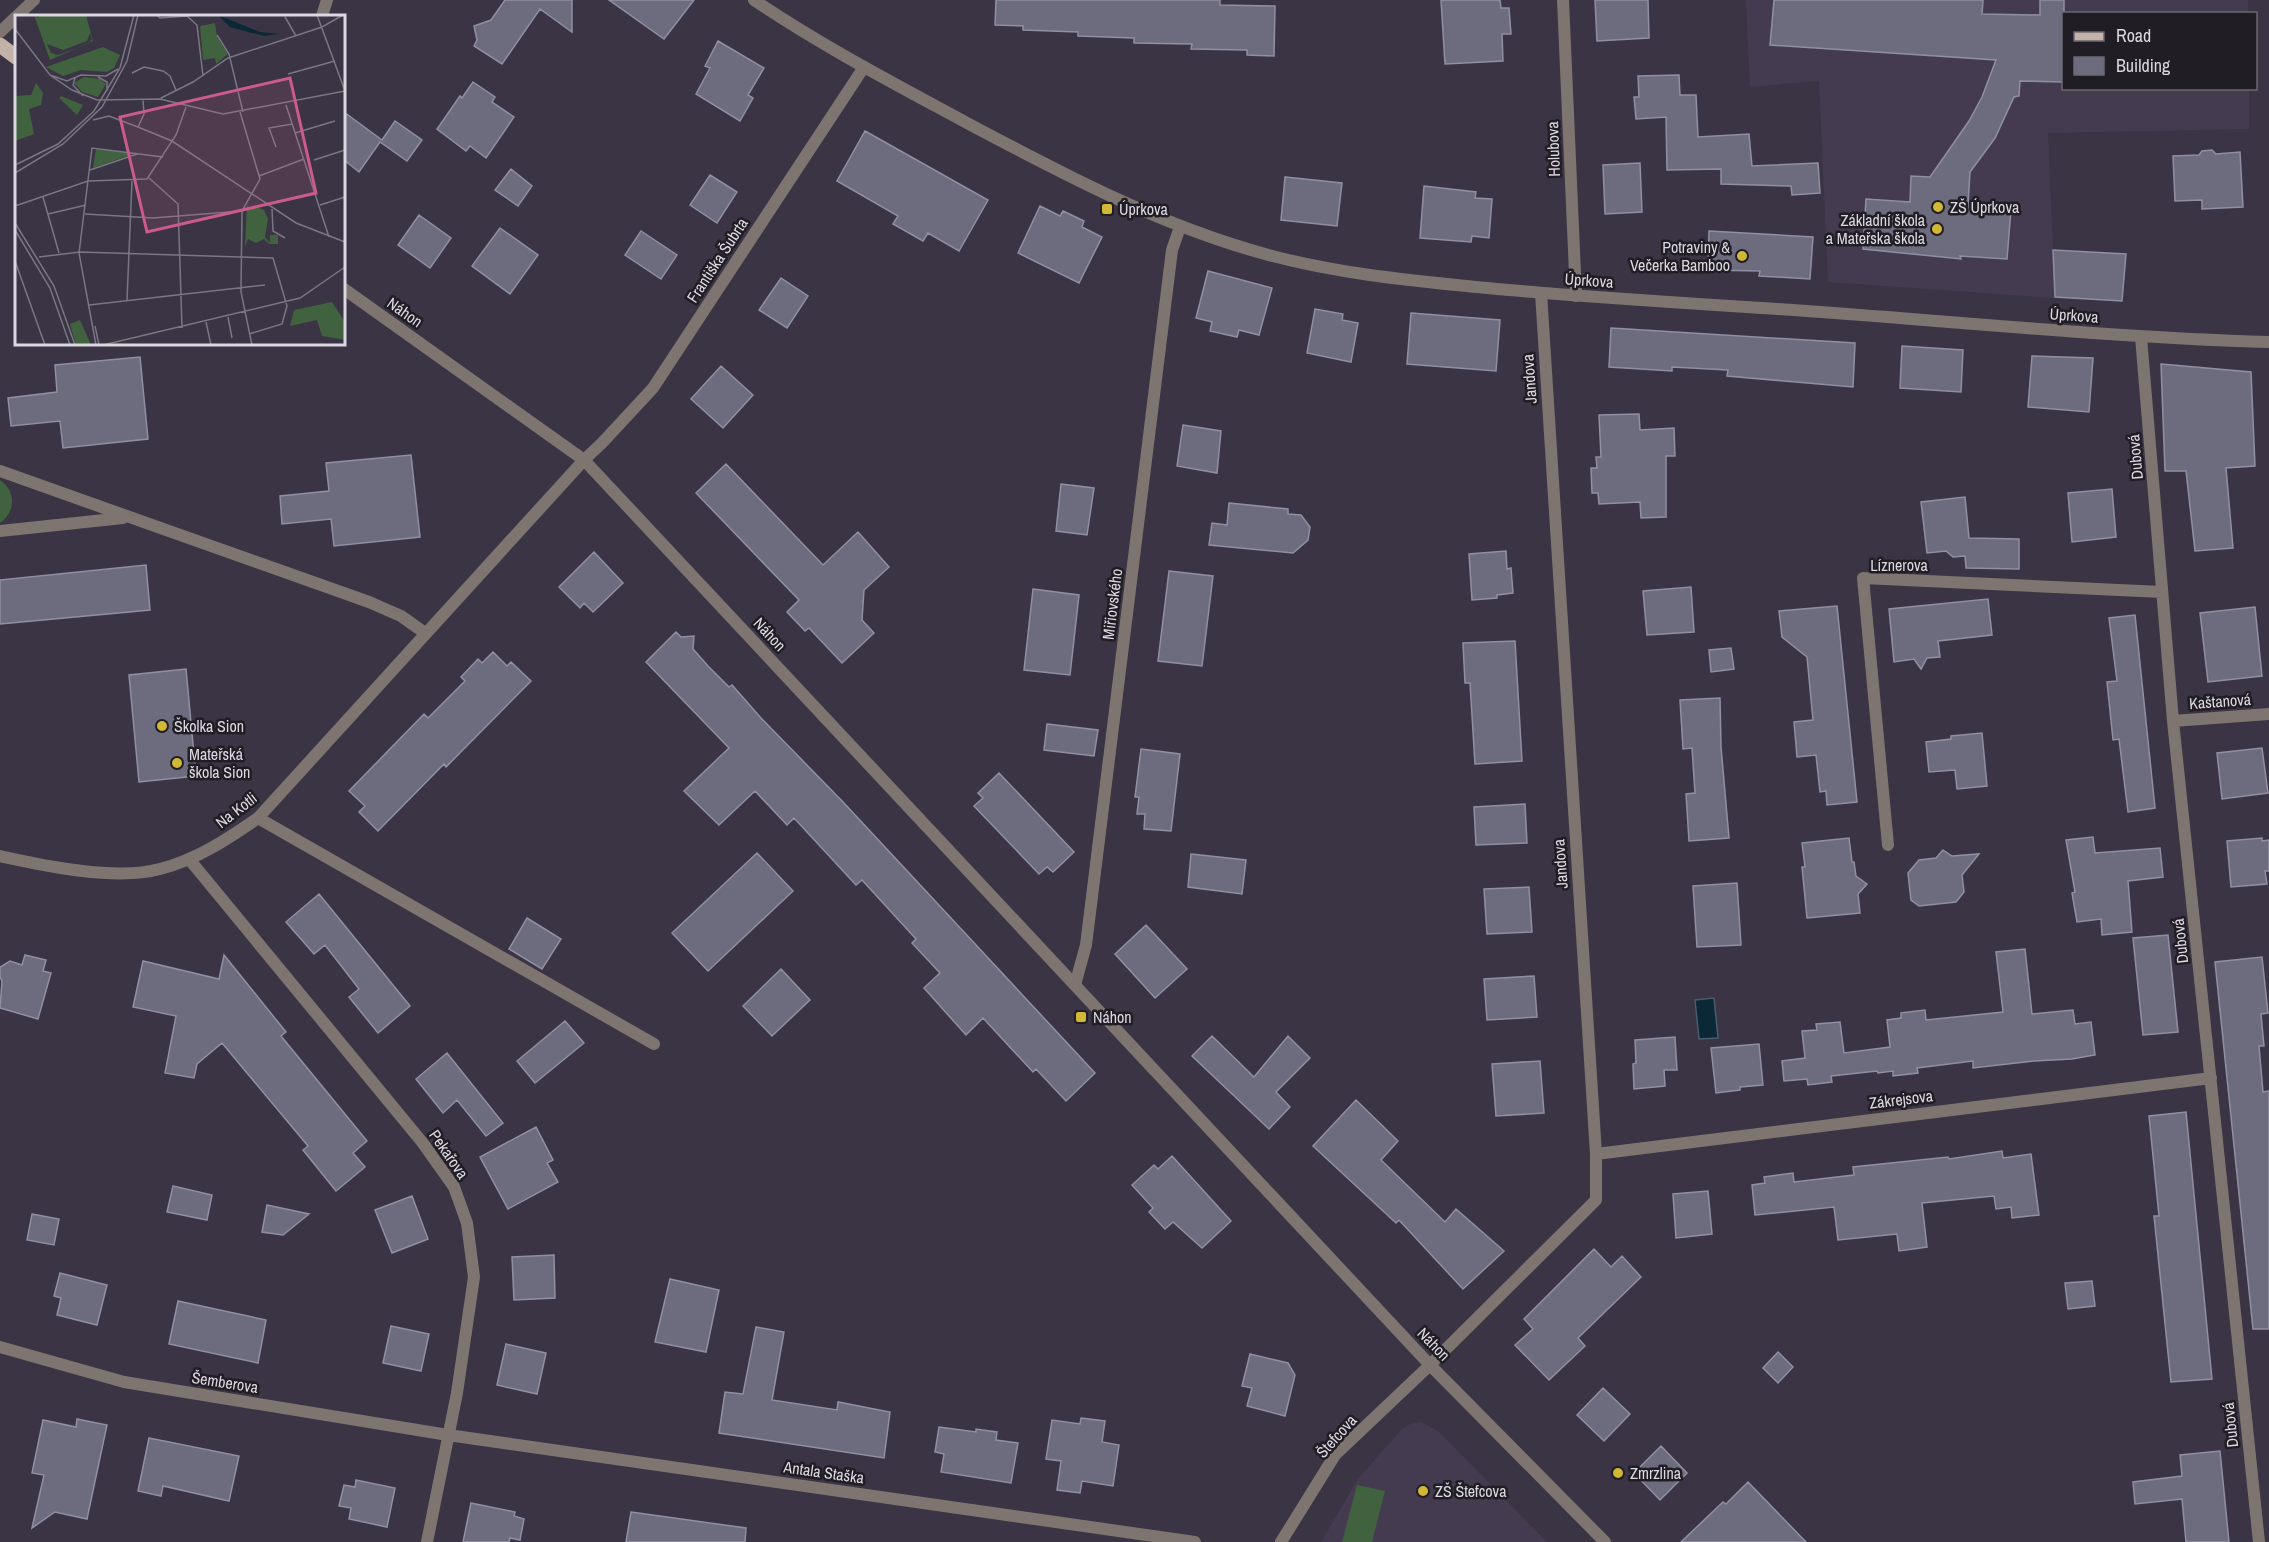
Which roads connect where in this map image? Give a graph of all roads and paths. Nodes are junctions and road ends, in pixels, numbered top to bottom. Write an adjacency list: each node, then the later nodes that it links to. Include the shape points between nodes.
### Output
1 (34, 0): 5 (street)
2 (327, 0): 6 (street)
3 (754, 0): 11 (street, Úprkova)
4 (1563, 0): 15 (street, Holubova)
5 (19, 15)
6 (322, 15)
7 (15, 19): 8 (street)
8 (0, 32)
9 (0, 45): 10 (main road)
10 (15, 56)
11 (864, 68): 12 (street, Úprkova, via 1037,160); 18 (street, Františka Šubrta, via 653,388)
12 (1180, 227): 14 (street, Úprkova, via 1320,268 1390,279); 30 (street, Miřiovského, via 1172,250 1086,945)
13 (345, 290): 18 (street, Náhon)
14 (1541, 293): 15 (street, Úprkova); 33 (street, Jandova)
15 (1576, 296): 16 (street, Úprkova)
16 (2141, 337): 17 (street, Úprkova); 22 (street, Dubová)
17 (2269, 342)
18 (584, 459): 23 (street, Na Kotli); 30 (street, Náhon)
19 (0, 471): 20 (street)
20 (127, 518): 21 (street); 23 (street, via 369,602 401,616)
21 (0, 531)
22 (2162, 592): 25 (street, Dubová); 27 (street, Líznerova, via 1863,578)
23 (425, 633): 26 (street, Na Kotli)
24 (2269, 714): 25 (street, Kaštanová)
25 (2173, 721): 32 (street, Dubová)
26 (258, 818): 29 (street, Na Kotli); 31 (street)
27 (1888, 845)
28 (0, 856): 29 (street, Na Kotli, via 35,864 122,872 159,870)
29 (189, 859): 36 (street, Pekařova, via 423,1142 454,1187 467,1224 474,1277)
30 (1075, 985): 35 (street, Náhon)
31 (654, 1044)
32 (2211, 1078): 33 (street, Zákrejsova); 41 (street, Dubová)
33 (1596, 1155): 35 (street, Jandova, via 1596,1200)
34 (0, 1347): 36 (street, Šemberova, via 124,1382)
35 (1430, 1365): 39 (street, Štefcova, via 1335,1455); 40 (street, Náhon)
36 (448, 1435): 37 (street, Pekařova); 38 (street, Antala Staška)
37 (427, 1542)
38 (1195, 1542)
39 (1281, 1542)
40 (1605, 1542)
41 (2259, 1542)

